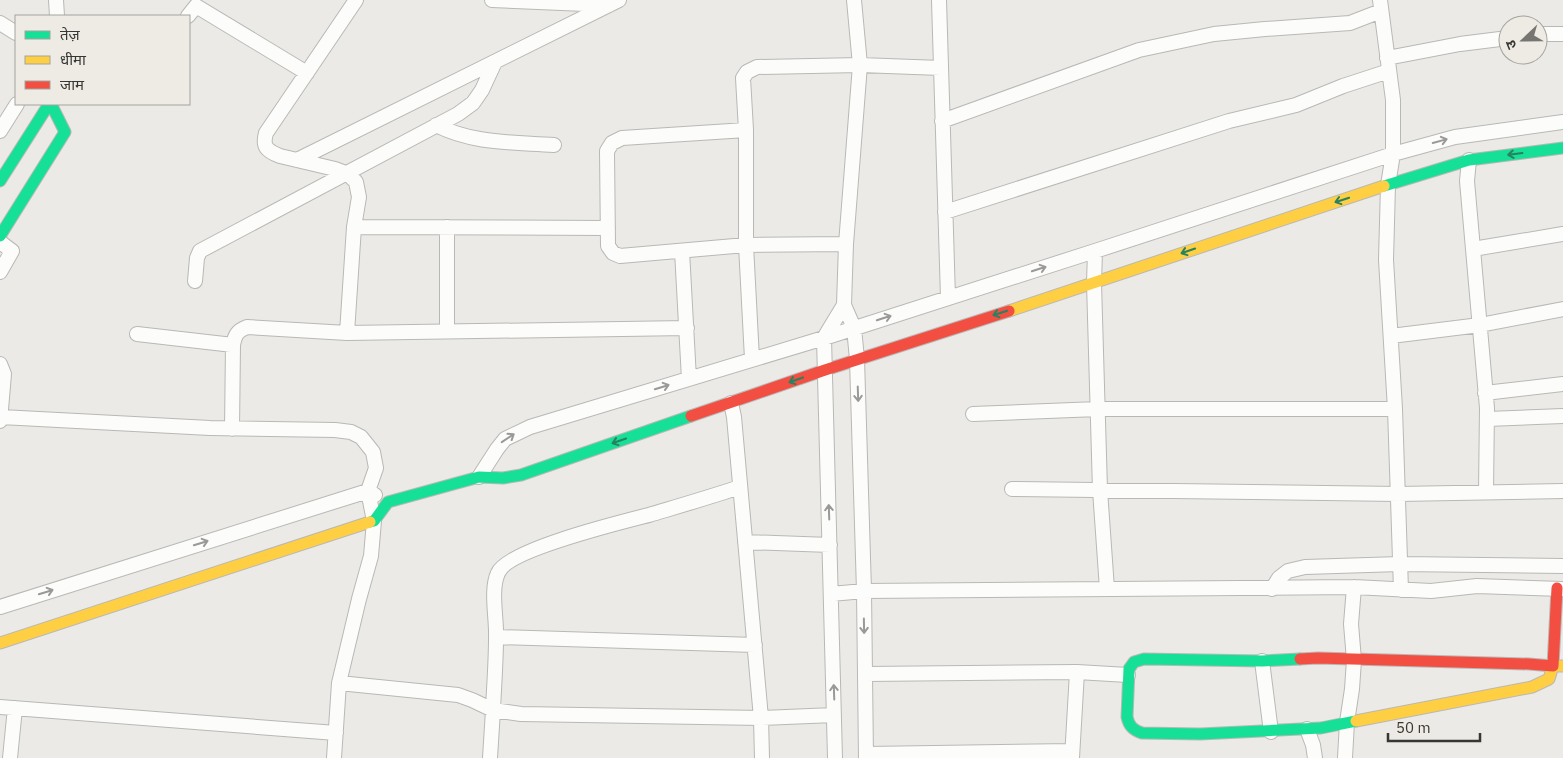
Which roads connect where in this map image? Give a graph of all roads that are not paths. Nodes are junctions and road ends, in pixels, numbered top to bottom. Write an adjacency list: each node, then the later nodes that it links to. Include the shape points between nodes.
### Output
1 (56, 0): 8 (street)
2 (356, 0): 19 (street)
3 (492, 0): 6 (street)
4 (854, 0): 16 (street)
5 (939, 0): 18 (street)
6 (614, 2): 15 (street)
7 (1380, 6): 17 (street); 23 (street, via 1350,23 1214,34 1139,50)
8 (57, 15)
9 (189, 15): 19 (street, via 196,6)
10 (0, 22): 11 (street)
11 (15, 32)
12 (1548, 34): 13 (street)
13 (1563, 34)
14 (1498, 39): 17 (street, via 1460,44)
15 (496, 62): 25 (street, via 473,103); 31 (street)
16 (860, 65): 18 (street); 26 (street, via 757,67 747,72 743,78); 43 (street)
17 (1388, 65): 30 (street, via 1393,100); 36 (street, via 1296,105 1229,121)
18 (940, 68): 23 (street)
19 (307, 73): 31 (street, via 266,133 264,142 272,153)
20 (16, 105): 27 (street)
21 (49, 105): 34 (street)
22 (50, 105): 41 (street, via 64,132)
23 (942, 121): 36 (street)
24 (1563, 122): 30 (street, one-way to 24, via 1455,137)
25 (436, 126): 28 (street, via 464,137); 33 (street)
26 (746, 130): 39 (street, via 622,138 612,143 607,151); 44 (street)
27 (0, 131)
28 (554, 145)
29 (1563, 148): 32 (street, one-way to 32)
30 (1394, 154): 35 (street); 47 (street)
31 (297, 160): 33 (street)
32 (1469, 160): 35 (street); 45 (street, via 1467,181)
33 (345, 173): 37 (street, via 356,182 359,197); 49 (street, via 200,251)
34 (0, 181)
35 (1388, 184): 50 (street, one-way to 50); 60 (street, via 1386,260)
36 (945, 212): 51 (street)
37 (354, 226): 38 (street); 58 (street)
38 (447, 227): 39 (street); 57 (street)
39 (608, 228): 46 (street, via 608,246 620,256)
40 (1563, 234): 45 (street)
41 (0, 236)
42 (0, 242): 48 (street, via 12,251)
43 (846, 244): 44 (street); 52 (street)
44 (746, 245): 46 (street); 63 (street)
45 (1473, 249): 54 (street)
46 (682, 251): 55 (street)
47 (1095, 251): 50 (street); 51 (street, one-way to 47)
48 (0, 272)
49 (195, 280)
50 (1094, 283): 64 (street, one-way to 64); 72 (street)
51 (948, 298): 56 (street, one-way to 51)
52 (844, 305): 56 (street); 61 (street)
53 (1563, 309): 54 (street)
54 (1480, 325): 60 (street); 69 (street)
55 (687, 328): 57 (street); 67 (street)
56 (854, 328): 61 (street); 64 (street)
57 (447, 331): 58 (street)
58 (347, 333): 62 (street, via 247,327 235,336)
59 (137, 334): 62 (street)
60 (1390, 336): 71 (street)
61 (824, 338): 63 (street); 66 (street)
62 (232, 345): 77 (street)
63 (752, 359): 67 (street)
64 (857, 359): 66 (street); 97 (street, one-way to 97)
65 (0, 364): 75 (street, via 4,374)
66 (825, 370): 70 (street, one-way to 70); 89 (street, one-way to 66)
67 (688, 379): 78 (street, one-way to 67, via 504,439 530,426)
68 (1563, 384): 69 (street)
69 (1485, 394): 76 (street)
70 (731, 403): 78 (street, one-way to 78, via 521,475 503,478); 79 (street)
71 (1396, 409): 72 (street); 85 (street)
72 (1098, 410): 73 (street); 81 (street)
73 (973, 414)
74 (1563, 416): 76 (street)
75 (0, 419): 77 (street)
76 (1487, 419): 84 (street)
77 (232, 429): 82 (street, via 351,432 361,437 373,452 376,468)
78 (479, 476): 86 (street)
79 (740, 487): 88 (street); 100 (street, via 581,533 514,558 498,571 495,582)
80 (1012, 489): 81 (street)
81 (1100, 490): 85 (street); 95 (street)
82 (368, 491): 86 (street); 87 (street); 99 (street, one-way to 82)
83 (1563, 491): 84 (street)
84 (1486, 492): 85 (street)
85 (1398, 494): 90 (street)
86 (388, 502): 87 (street)
87 (374, 522): 101 (street); 109 (street, via 370,556)
88 (745, 542): 89 (street); 102 (street)
89 (830, 545): 98 (street)
90 (1400, 564): 91 (street); 94 (street, via 1295,569 1279,578); 96 (street)
91 (1563, 566)
92 (1354, 587): 94 (street); 96 (street); 104 (street, via 1351,624)
93 (1560, 588): 96 (street, via 1476,586 1431,591); 105 (street)
94 (1272, 589): 95 (street)
95 (1107, 590): 97 (street)
96 (1401, 590)
97 (864, 591): 98 (street); 107 (street, one-way to 107)
98 (831, 594): 113 (street, one-way to 98)
99 (0, 607)
100 (496, 637): 102 (street); 112 (street)
101 (0, 642)
102 (754, 645): 114 (street)
103 (1262, 660): 104 (street); 108 (street, via 1144,659 1130,666); 117 (street)
104 (1354, 660): 105 (street); 115 (street)
105 (1558, 666): 115 (street, via 1549,679 1532,687)
106 (1077, 672): 107 (street); 108 (street); 119 (street)
107 (865, 674): 120 (street)
108 (1128, 675): 117 (street, via 1128,717 1134,731 1200,734)
109 (339, 683): 112 (street, via 458,695); 118 (street)
110 (0, 707): 111 (street)
111 (15, 708): 118 (street); 121 (street)
112 (493, 710): 114 (street, via 521,714); 123 (street)
113 (834, 714): 114 (street); 125 (street)
114 (761, 718): 124 (street)
115 (1347, 722): 116 (street); 127 (street)
116 (1307, 729): 117 (street); 126 (street)
117 (1271, 732)
118 (336, 733): 122 (street)
119 (1072, 754): 120 (street)
120 (866, 756)
121 (10, 758)
122 (334, 758)
123 (490, 758)
124 (762, 758)
125 (835, 758)
126 (1315, 758)
127 (1345, 758)

